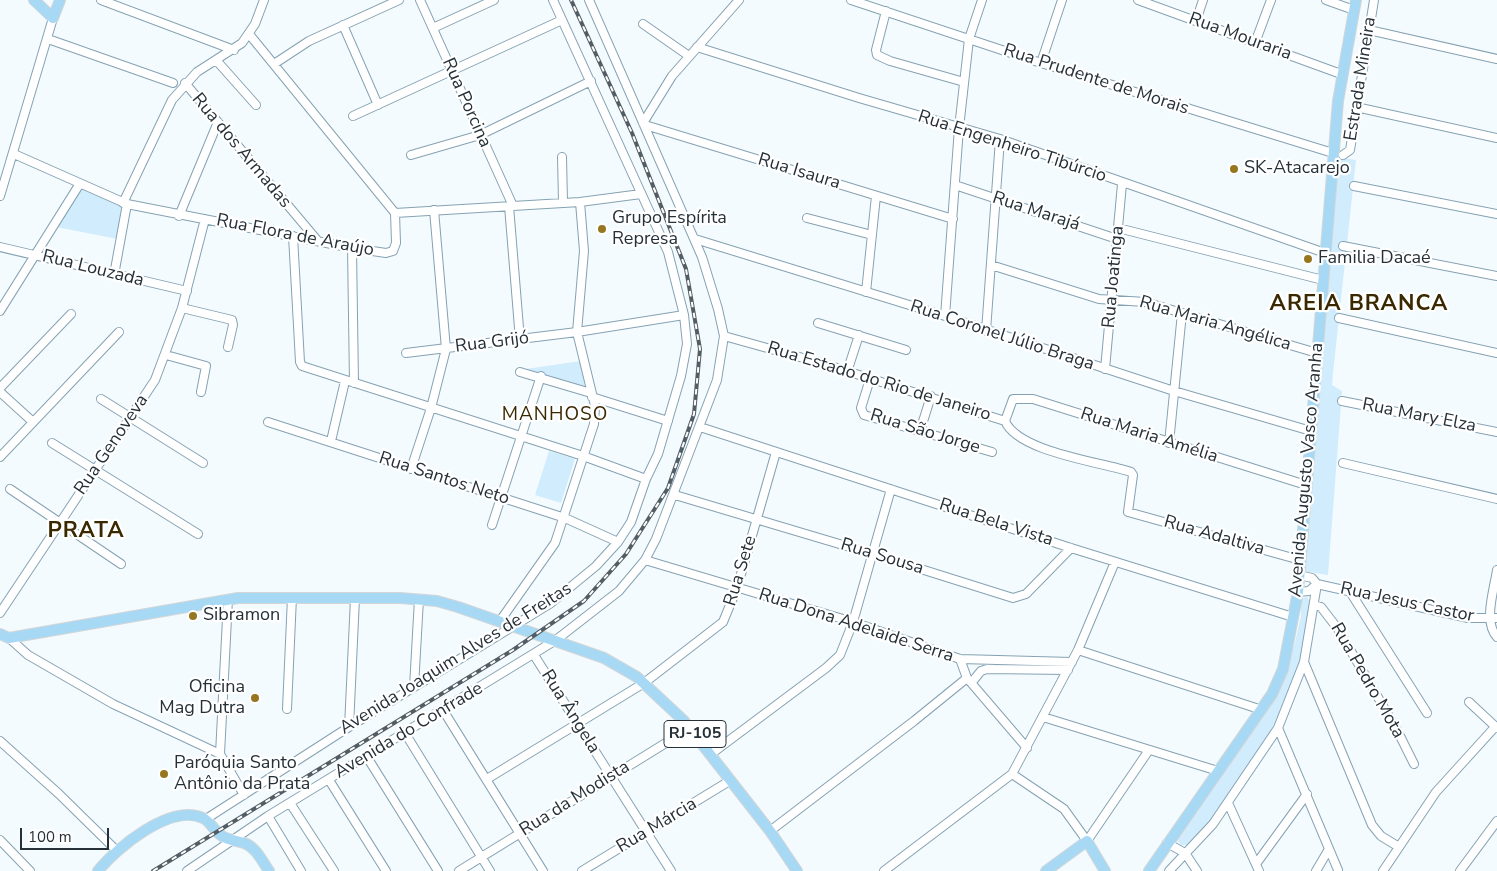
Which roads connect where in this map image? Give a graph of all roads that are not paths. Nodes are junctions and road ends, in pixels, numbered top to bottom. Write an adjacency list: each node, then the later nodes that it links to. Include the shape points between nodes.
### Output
1 (34, 0): 21 (main road)
2 (60, 0): 21 (main road)
3 (101, 0): 33 (street)
4 (264, 0): 28 (street)
5 (399, 0): 25 (street)
6 (420, 0): 26 (street, Rua Porcina)
7 (494, 0): 26 (street)
8 (553, 0): 22 (street, Avenida Joaquim Alves de Freitas)
9 (589, 0): 50 (street)
10 (739, 0): 32 (street)
11 (851, 0): 20 (street, Rua Prudente de Morais)
12 (982, 0): 29 (street)
13 (1062, 0): 37 (street)
14 (1138, 0): 23 (street, Rua Mouraria)
15 (1203, 0): 23 (street)
16 (1271, 0): 31 (street)
17 (1326, 0): 19 (street)
18 (1374, 0): 27 (street, Estrada Mineira)
19 (1355, 5): 40 (main road, Avenida Augusto Vasco Aranha)
20 (886, 11): 29 (street, Rua Prudente de Morais); 42 (street, via 877,55)
21 (54, 18): 30 (street)
22 (562, 20): 39 (street); 41 (street, Avenida Joaquim Alves de Freitas)
23 (1196, 20): 31 (street, Rua Mouraria)
24 (643, 24): 34 (street)
25 (343, 25): 38 (street, via 309,41); 46 (street)
26 (432, 28): 39 (street, Rua Porcina)
27 (1369, 30): 35 (street); 47 (street, Estrada Mineira)
28 (250, 34): 33 (street); 38 (street)
29 (969, 38): 37 (street, Rua Prudente de Morais); 42 (street)
30 (48, 39): 43 (street); 55 (street)
31 (1255, 43): 40 (street, Rua Mouraria)
32 (697, 47): 34 (street); 51 (street, Rua Engenheiro Tibúrcio)
33 (234, 50): 36 (street)
34 (689, 56): 50 (street, via 660,93)
35 (1497, 59)
36 (216, 60): 44 (street); 45 (street)
37 (1041, 63): 56 (street, Rua Prudente de Morais)
38 (274, 64): 73 (street)
39 (451, 72): 46 (street); 52 (street, Rua Porcina)
40 (1341, 74): 56 (main road, Avenida Augusto Vasco Aranha)
41 (591, 81): 52 (street); 64 (street, Avenida Joaquim Alves de Freitas)
42 (964, 82): 51 (street)
43 (173, 83)
44 (185, 84): 49 (street, Rua dos Armadas); 70 (street, via 162,119)
45 (256, 105)
46 (378, 105): 48 (street)
47 (1356, 107): 53 (street); 56 (street, Estrada Mineira, via 1350,150)
48 (353, 116)
49 (218, 122): 75 (street); 84 (street, Rua dos Armadas)
50 (644, 124): 66 (street, Rua Isaura); 82 (street)
51 (959, 128): 54 (street, Rua Engenheiro Tibúrcio); 62 (street)
52 (480, 134): 57 (street); 71 (street, Rua Porcina)
53 (1497, 138)
54 (1000, 140): 61 (street, Rua Engenheiro Tibúrcio); 67 (street)
55 (14, 154): 59 (street); 60 (street, Rua Flora de Araújo)
56 (1338, 154): 88 (main road, Avenida Augusto Vasco Aranha)
57 (411, 155)
58 (562, 157): 68 (street)
59 (3, 178): 65 (street)
60 (79, 184): 70 (street, Rua Flora de Araújo); 89 (street)
61 (1122, 184): 79 (street, Rua Joatinga); 88 (street, Rua Engenheiro Tibúrcio)
62 (956, 185): 67 (street, Rua Marajá); 78 (street)
63 (1354, 186): 74 (street)
64 (641, 194): 69 (street); 101 (street, Avenida Joaquim Alves de Freitas, via 668,252)
65 (0, 196)
66 (876, 196): 78 (street, Rua Isaura); 80 (street)
67 (996, 198): 83 (street, Rua Marajá); 90 (street)
68 (563, 202): 69 (street); 71 (street)
69 (580, 202): 107 (street, via 584,251)
70 (125, 204): 75 (street, Rua Flora de Araújo); 91 (street)
71 (511, 206): 72 (street); 110 (street, Rua Porcina)
72 (434, 210): 73 (street); 112 (street)
73 (395, 213): 87 (street, Rua Flora de Araújo, via 396,243 393,251 386,253)
74 (1497, 214)
75 (178, 216): 77 (street, Rua Flora de Araújo)
76 (807, 218): 80 (street)
77 (205, 219): 81 (street, Rua Flora de Araújo); 94 (street, Rua Genoveva)
78 (953, 219): 102 (street)
79 (1118, 228): 83 (street, Rua Joatinga); 93 (street)
80 (872, 235): 95 (street)
81 (293, 236): 84 (street, Rua Flora de Araújo); 123 (street, via 300,362 304,367)
82 (695, 239): 95 (street, Rua Coronel Júlio Braga); 109 (street)
83 (1117, 239): 96 (street, Rua Joatinga)
84 (317, 240): 87 (street, Rua Flora de Araújo)
85 (1343, 246): 92 (street)
86 (0, 248): 89 (street, Rua Louzada)
87 (352, 248): 124 (street)
88 (1325, 253): 93 (main road, Avenida Augusto Vasco Aranha)
89 (36, 255): 91 (street, Rua Louzada); 98 (street)
90 (991, 265): 96 (street, Rua Maria Angélica); 105 (street)
91 (114, 275): 94 (street, Rua Louzada)
92 (1497, 276)
93 (1323, 280): 115 (main road, Avenida Augusto Vasco Aranha)
94 (186, 292): 97 (street, Rua Genoveva)
95 (866, 292): 102 (street, Rua Coronel Júlio Braga)
96 (1112, 301): 99 (street, Rua Maria Angélica, via 1145,302); 118 (street, Rua Joatinga)
97 (182, 308): 111 (street, via 232,320); 117 (street, Rua Genoveva)
98 (0, 311)
99 (1182, 313): 115 (street, Rua Maria Angélica); 126 (street)
100 (71, 314): 125 (street)
101 (684, 316): 107 (street, Rua Grijó); 135 (street, Avenida Joaquim Alves de Freitas, via 686,353)
102 (945, 316): 105 (street, Rua Coronel Júlio Braga)
103 (1339, 318): 116 (street)
104 (818, 323): 108 (street)
105 (986, 331): 118 (street, Rua Coronel Júlio Braga)
106 (119, 332): 137 (street)
107 (577, 332): 110 (street, Rua Grijó); 129 (street)
108 (859, 335): 113 (street); 120 (street)
109 (724, 336): 120 (street, Rua Estado do Rio de Janeiro); 139 (street, Avenida do Confrade, via 717,380)
110 (520, 340): 112 (street, Rua Grijó)
111 (228, 347)
112 (446, 349): 114 (street, Rua Grijó); 133 (street)
113 (906, 350)
114 (406, 353)
115 (1317, 353): 141 (main road, Avenida Augusto Vasco Aranha)
116 (1497, 353)
117 (166, 354): 128 (street, via 206,366); 134 (street, Rua Genoveva, via 155,380)
118 (1105, 370): 126 (street, Rua Coronel Júlio Braga)
119 (520, 372): 121 (street)
120 (847, 372): 122 (street, Rua Estado do Rio de Janeiro)
121 (541, 376): 129 (street); 143 (street)
122 (870, 379): 130 (street, Rua Estado do Rio de Janeiro); 140 (street, Rua São Jorge, via 862,413)
123 (344, 381): 124 (street); 144 (street)
124 (354, 383): 133 (street)
125 (0, 388)
126 (1174, 391): 141 (street, Rua Coronel Júlio Braga); 146 (street)
127 (0, 392): 137 (street)
128 (201, 392)
129 (592, 395): 135 (street); 149 (street, via 594,424)
130 (931, 396): 136 (street, Rua Estado do Rio de Janeiro); 140 (street)
131 (100, 399): 134 (street)
132 (1342, 401): 142 (street, Rua Mary Elza)
133 (430, 408): 143 (street); 153 (street)
134 (130, 418): 151 (street); 154 (street, Rua Genoveva)
135 (668, 421): 155 (street, Avenida Joaquim Alves de Freitas)
136 (1006, 421): 146 (street, Rua Maria Amélia, via 1013,399 1033,399); 162 (street, Rua Estado do Rio de Janeiro, via 1021,438 1072,458 1131,472)
137 (33, 422): 150 (street)
138 (268, 422): 144 (street, Rua Santos Neto)
139 (700, 427): 147 (street, Rua Bela Vista); 159 (street, Avenida do Confrade)
140 (920, 431): 148 (street, Rua São Jorge)
141 (1310, 431): 156 (main road, Avenida Augusto Vasco Aranha)
142 (1497, 432)
143 (523, 436): 149 (street); 160 (street)
144 (331, 441): 153 (street, Rua Santos Neto)
145 (52, 443): 154 (street)
146 (1169, 443): 156 (street, Rua Maria Amélia)
147 (776, 452): 158 (street, Rua Bela Vista); 164 (street, Rua Sete)
148 (992, 452)
149 (583, 456): 155 (street); 163 (street)
150 (0, 457)
151 (203, 463)
152 (1343, 464): 161 (street)
153 (411, 469): 160 (street, Rua Santos Neto)
154 (95, 470): 165 (street, Rua Genoveva); 167 (street)
155 (646, 479): 168 (street, Avenida Joaquim Alves de Freitas, via 631,522)
156 (1306, 485): 172 (main road, Avenida Augusto Vasco Aranha)
157 (10, 489): 165 (street)
158 (891, 489): 169 (street, Rua Bela Vista); 170 (street)
159 (674, 495): 164 (street, Rua Sousa); 171 (street, Avenida do Confrade)
160 (502, 498): 163 (street, Rua Santos Neto); 166 (street)
161 (1497, 499)
162 (1128, 512): 172 (street, Rua Adaltiva)
163 (564, 518): 168 (street, Rua Santos Neto); 189 (street, via 550,553)
164 (756, 520): 170 (street, Rua Sousa); 178 (street, Rua Sete)
165 (61, 522): 174 (street); 186 (street, Rua Genoveva)
166 (492, 525)
167 (198, 534)
168 (618, 542): 191 (street, Avenida Joaquim Alves de Freitas, via 570,589)
169 (1071, 548): 170 (street, Rua Sousa, via 1026,594 1015,599); 173 (street, Rua Bela Vista)
170 (873, 554): 190 (street)
171 (645, 560): 178 (street, Rua Dona Adelaide Serra); 194 (street, Avenida do Confrade, via 610,598)
172 (1300, 560): 176 (main road, Avenida Augusto Vasco Aranha)
173 (1115, 562): 187 (street, Rua Bela Vista); 195 (street)
174 (122, 564)
175 (1497, 570): 188 (street)
176 (1299, 575): 177 (street, Rua Jesus Castor, via 1312,578); 180 (main road, Avenida Augusto Vasco Aranha)
177 (1317, 584): 179 (street, Rua Jesus Castor); 180 (street, Rua Jesus Castor); 185 (street)
178 (737, 588): 190 (street, Rua Dona Adelaide Serra); 202 (street, Rua Sete, via 721,624)
179 (1349, 590): 188 (street, Rua Jesus Castor, via 1457,616); 208 (street)
180 (1298, 592): 187 (main road, Avenida Augusto Vasco Aranha)
181 (292, 597): 182 (main road, RJ-105); 183 (main road, RJ-105); 205 (street)
182 (355, 598): 184 (main road, RJ-105); 211 (street)
183 (228, 599): 192 (main road, RJ-105); 219 (street)
184 (418, 599): 189 (main road, RJ-105, via 448,604); 203 (street)
185 (1314, 604): 199 (street); 222 (street, Rua Pedro Mota, via 1321,607 1338,629)
186 (0, 613)
187 (1293, 617): 207 (main road, Avenida Augusto Vasco Aranha, via 1283,668)
188 (1493, 619): 193 (street, via 1491,629)
189 (500, 621): 191 (main road, RJ-105)
190 (853, 622): 197 (street, Rua Dona Adelaide Serra); 220 (street, via 836,659)
191 (514, 626): 194 (main road, RJ-105); 203 (street, Avenida Joaquim Alves de Freitas)
192 (4, 636): 219 (street, via 28,655 113,704)
193 (1497, 637)
194 (556, 640): 196 (street, Avenida do Confrade); 202 (main road, RJ-105, via 612,662)
195 (1078, 650): 198 (street); 207 (street)
196 (534, 655): 206 (street, Avenida do Confrade); 210 (street, Rua Ângela)
197 (960, 659): 198 (street); 201 (street, Rua Dona Adelaide Serra)
198 (1072, 662): 200 (street)
199 (1304, 662): 213 (street); 243 (street, via 1372,825 1381,836)
200 (1068, 670): 201 (street, via 987,669); 209 (street)
201 (969, 680): 217 (street, Rua Dona Adelaide Serra); 236 (street)
202 (644, 683): 210 (street, Rua Sete); 212 (main road, RJ-105)
203 (414, 687): 211 (street, Avenida Joaquim Alves de Freitas)
204 (1468, 702): 214 (street)
205 (287, 708)
206 (443, 710): 215 (street, Avenida do Confrade); 226 (street)
207 (1262, 710): 223 (main road, Avenida Augusto Vasco Aranha)
208 (1426, 713)
209 (1043, 717): 217 (street); 218 (street)
210 (578, 725): 225 (street, Rua Ângela); 226 (street, Rua Sete)
211 (349, 727): 230 (street, Avenida Joaquim Alves de Freitas)
212 (690, 728): 220 (main road, RJ-105); 225 (street, Rua da Modista)
213 (1278, 728): 229 (street); 232 (street)
214 (1496, 728): 243 (street, via 1436,792)
215 (405, 734): 221 (street, Avenida do Confrade); 247 (street)
216 (0, 741): 244 (street)
217 (1027, 748): 224 (street)
218 (1149, 750): 223 (street); 241 (street)
219 (220, 754): 230 (street)
220 (711, 754): 228 (main road, RJ-105)
221 (367, 758): 227 (street, Avenida do Confrade); 257 (street)
222 (1414, 764)
223 (1218, 771): 242 (main road, Avenida Augusto Vasco Aranha)
224 (1012, 774): 241 (street, via 1064,809); 264 (street)
225 (611, 777): 237 (street, Rua Ângela); 238 (street, Rua da Modista)
226 (487, 779): 238 (street)
227 (329, 780): 231 (street, Avenida do Confrade); 256 (street)
228 (732, 780): 236 (main road, RJ-105); 237 (street, Rua Márcia)
229 (1307, 794): 245 (street); 248 (street)
230 (244, 795): 234 (street, Avenida Joaquim Alves de Freitas)
231 (290, 803): 233 (street, Avenida do Confrade); 255 (street)
232 (1228, 803): 246 (street); 248 (street)
233 (268, 816): 240 (street, Avenida do Confrade); 254 (street)
234 (206, 819): 240 (main road, via 218,833); 244 (main road, via 193,815 173,818)
235 (1497, 822): 272 (street)
236 (770, 830): 263 (main road, RJ-105)
237 (646, 832): 261 (street, Rua Márcia); 262 (street, Rua Ângela)
238 (520, 833): 247 (street, Rua da Modista); 260 (street)
239 (0, 840): 251 (street)
240 (231, 840): 249 (street, Avenida do Confrade); 253 (main road, via 250,846)
241 (1086, 841): 265 (main road); 266 (main road)
242 (1167, 844): 246 (street); 267 (main road, Avenida Augusto Vasco Aranha)
243 (1398, 847): 271 (street)
244 (116, 850): 252 (main road)
245 (1329, 850): 250 (street); 270 (street)
246 (1185, 853): 268 (street); 269 (street)
247 (482, 857): 258 (street, Rua da Modista); 259 (street)
248 (1258, 868)
249 (190, 870)
250 (1338, 870)
251 (30, 871)
252 (98, 871)
253 (269, 871)
254 (301, 871)
255 (334, 871)
256 (386, 871)
257 (438, 871)
258 (460, 871)
259 (490, 871)
260 (543, 871)
261 (582, 871)
262 (670, 871)
263 (797, 871)
264 (884, 871)
265 (1046, 871)
266 (1105, 871)
267 (1149, 871)
268 (1170, 871)
269 (1197, 871)
270 (1316, 871)
271 (1383, 871)
272 (1460, 871)

